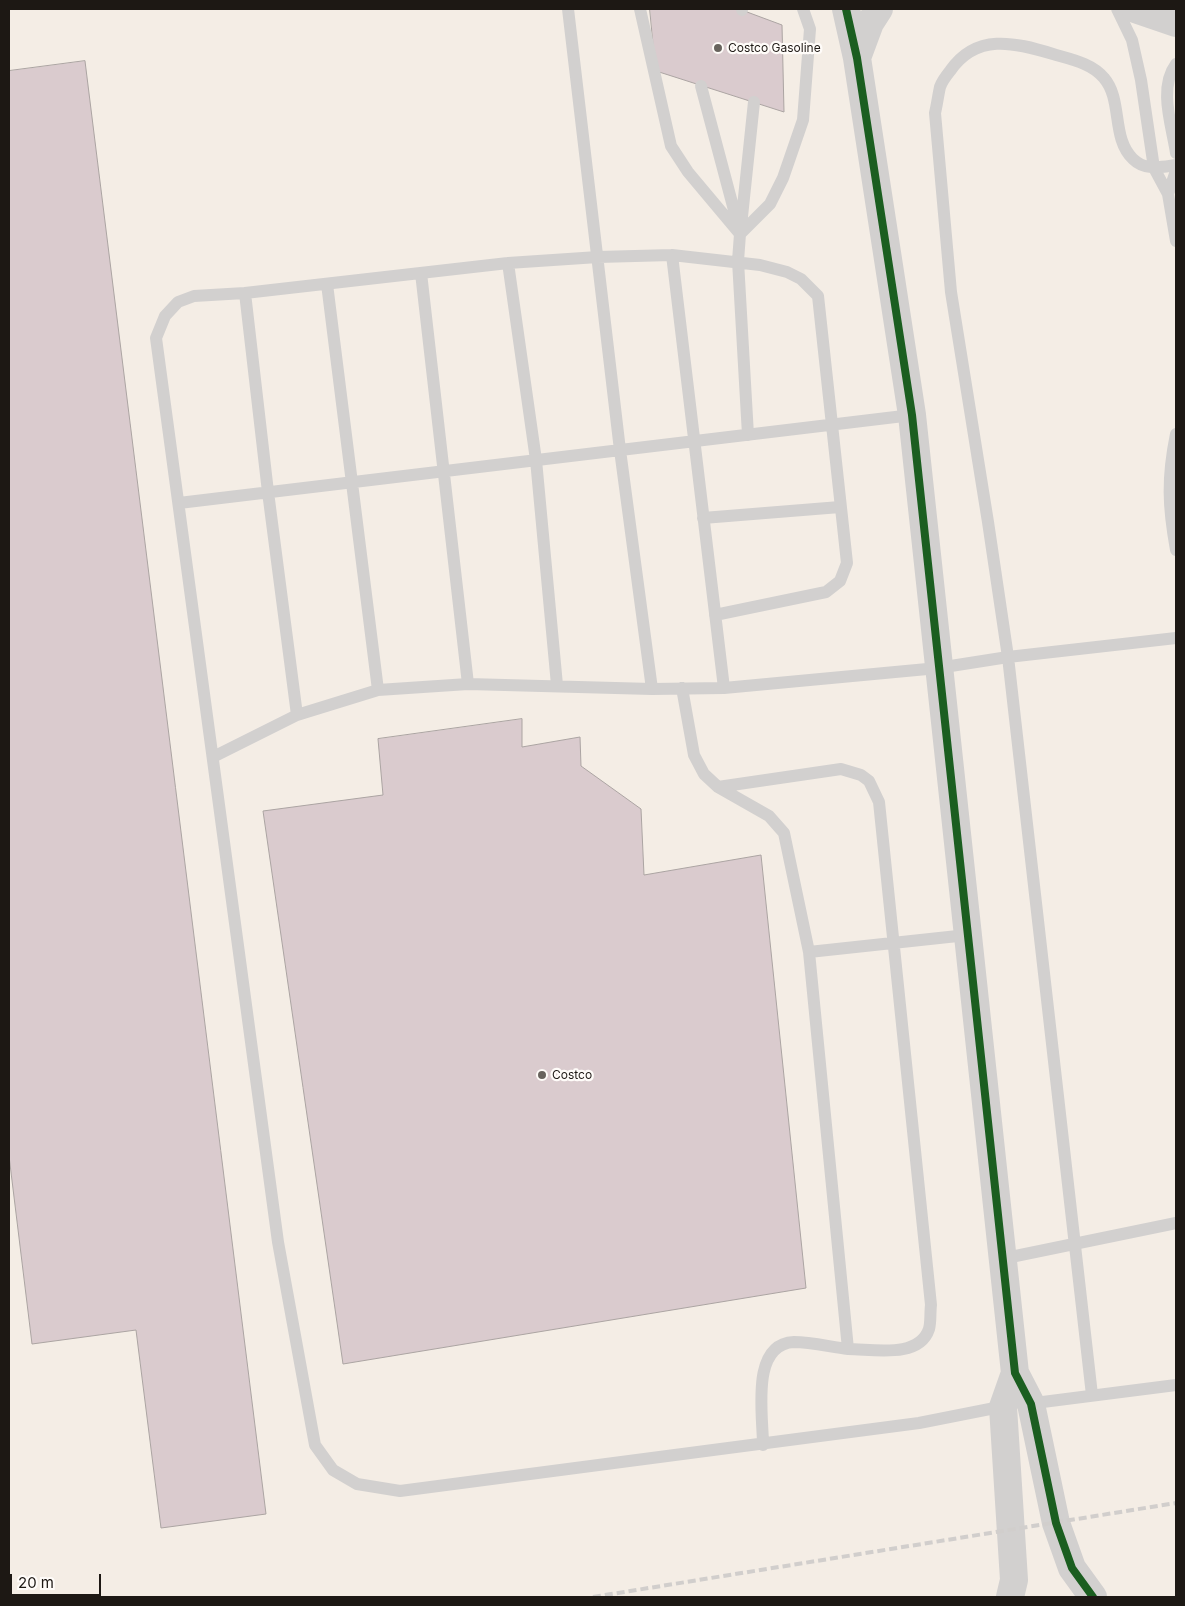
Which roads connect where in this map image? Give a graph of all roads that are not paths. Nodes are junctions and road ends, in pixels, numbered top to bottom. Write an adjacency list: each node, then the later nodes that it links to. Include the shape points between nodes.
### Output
1 (568, 9): 21 (lane)
2 (640, 9): 18 (lane, via 670,146)
3 (803, 9): 18 (lane, via 810,29 804,120 770,204)
4 (846, 9): 9 (main road)
5 (879, 9): 9 (main road, via 870,23)
6 (1117, 9): 15 (lane, via 1132,40)
7 (1135, 9): 8 (main road)
8 (1176, 23)
9 (858, 58): 27 (main road)
10 (1176, 64): 13 (lane, via 1168,81 1167,100)
11 (701, 86): 18 (lane)
12 (754, 102): 18 (lane)
13 (1176, 153)
14 (1176, 165): 15 (lane)
15 (1154, 168): 17 (lane); 43 (lane, via 1140,164 1125,150 1114,102 1104,78 1076,61 1001,42 981,45 958,59 940,85 935,114 951,292)
16 (1176, 171): 17 (lane)
17 (1168, 194): 19 (lane)
18 (740, 234): 22 (lane)
19 (1176, 241)
20 (672, 254): 21 (lane); 22 (lane); 31 (lane)
21 (598, 257): 23 (lane); 32 (lane)
22 (738, 261): 28 (lane, via 787,272 818,296); 30 (lane)
23 (508, 264): 24 (lane); 33 (lane)
24 (421, 273): 25 (lane); 34 (lane)
25 (327, 284): 26 (lane); 35 (lane)
26 (245, 293): 36 (lane); 37 (lane, via 194,296 178,302 165,316 156,338)
27 (912, 415): 28 (lane); 44 (main road)
28 (830, 424): 30 (lane); 38 (lane)
29 (1176, 434): 40 (lane, via 1168,510)
30 (748, 435): 31 (lane)
31 (693, 441): 32 (lane); 39 (lane)
32 (620, 450): 33 (lane); 49 (lane)
33 (536, 460): 34 (lane); 46 (lane)
34 (445, 471): 35 (lane); 45 (lane)
35 (353, 482): 36 (lane); 50 (lane)
36 (268, 492): 37 (lane); 51 (lane)
37 (179, 503): 52 (lane)
38 (840, 507): 39 (lane); 41 (lane, via 847,563 840,581 826,592)
39 (704, 518): 41 (lane)
40 (1176, 550)
41 (715, 615): 48 (lane)
42 (1176, 638): 43 (lane)
43 (1008, 657): 44 (lane); 58 (lane)
44 (938, 668): 48 (lane); 54 (main road)
45 (468, 684): 46 (lane); 50 (lane)
46 (557, 685): 49 (lane)
47 (682, 688): 48 (lane); 49 (lane); 53 (lane, via 694,755 704,774)
48 (724, 688)
49 (652, 689)
50 (378, 690): 51 (lane)
51 (297, 715): 52 (lane)
52 (213, 757): 66 (lane, via 278,1242 315,1445 333,1470 357,1484 400,1491)
53 (718, 787): 55 (lane, via 841,769 869,781 879,802); 56 (lane, via 769,816 784,833)
54 (966, 935): 55 (lane); 59 (main road)
55 (892, 942): 56 (lane); 60 (lane, via 931,1305 930,1328 923,1340 909,1349)
56 (809, 952): 60 (lane)
57 (1176, 1223): 58 (lane)
58 (1074, 1244): 59 (lane); 63 (lane)
59 (1002, 1258): 61 (main road)
60 (848, 1349): 66 (lane, via 794,1342 776,1347 766,1360 763,1372)
61 (1015, 1372): 64 (main road); 65 (main road)
62 (1176, 1385): 63 (lane)
63 (1092, 1395): 64 (lane)
64 (1031, 1404): 65 (lane); 68 (main road, via 1056,1523 1072,1568)
65 (1003, 1407): 66 (lane, via 919,1423); 67 (main road, via 1014,1580)
66 (763, 1445)
67 (1010, 1597)
68 (1093, 1597)

